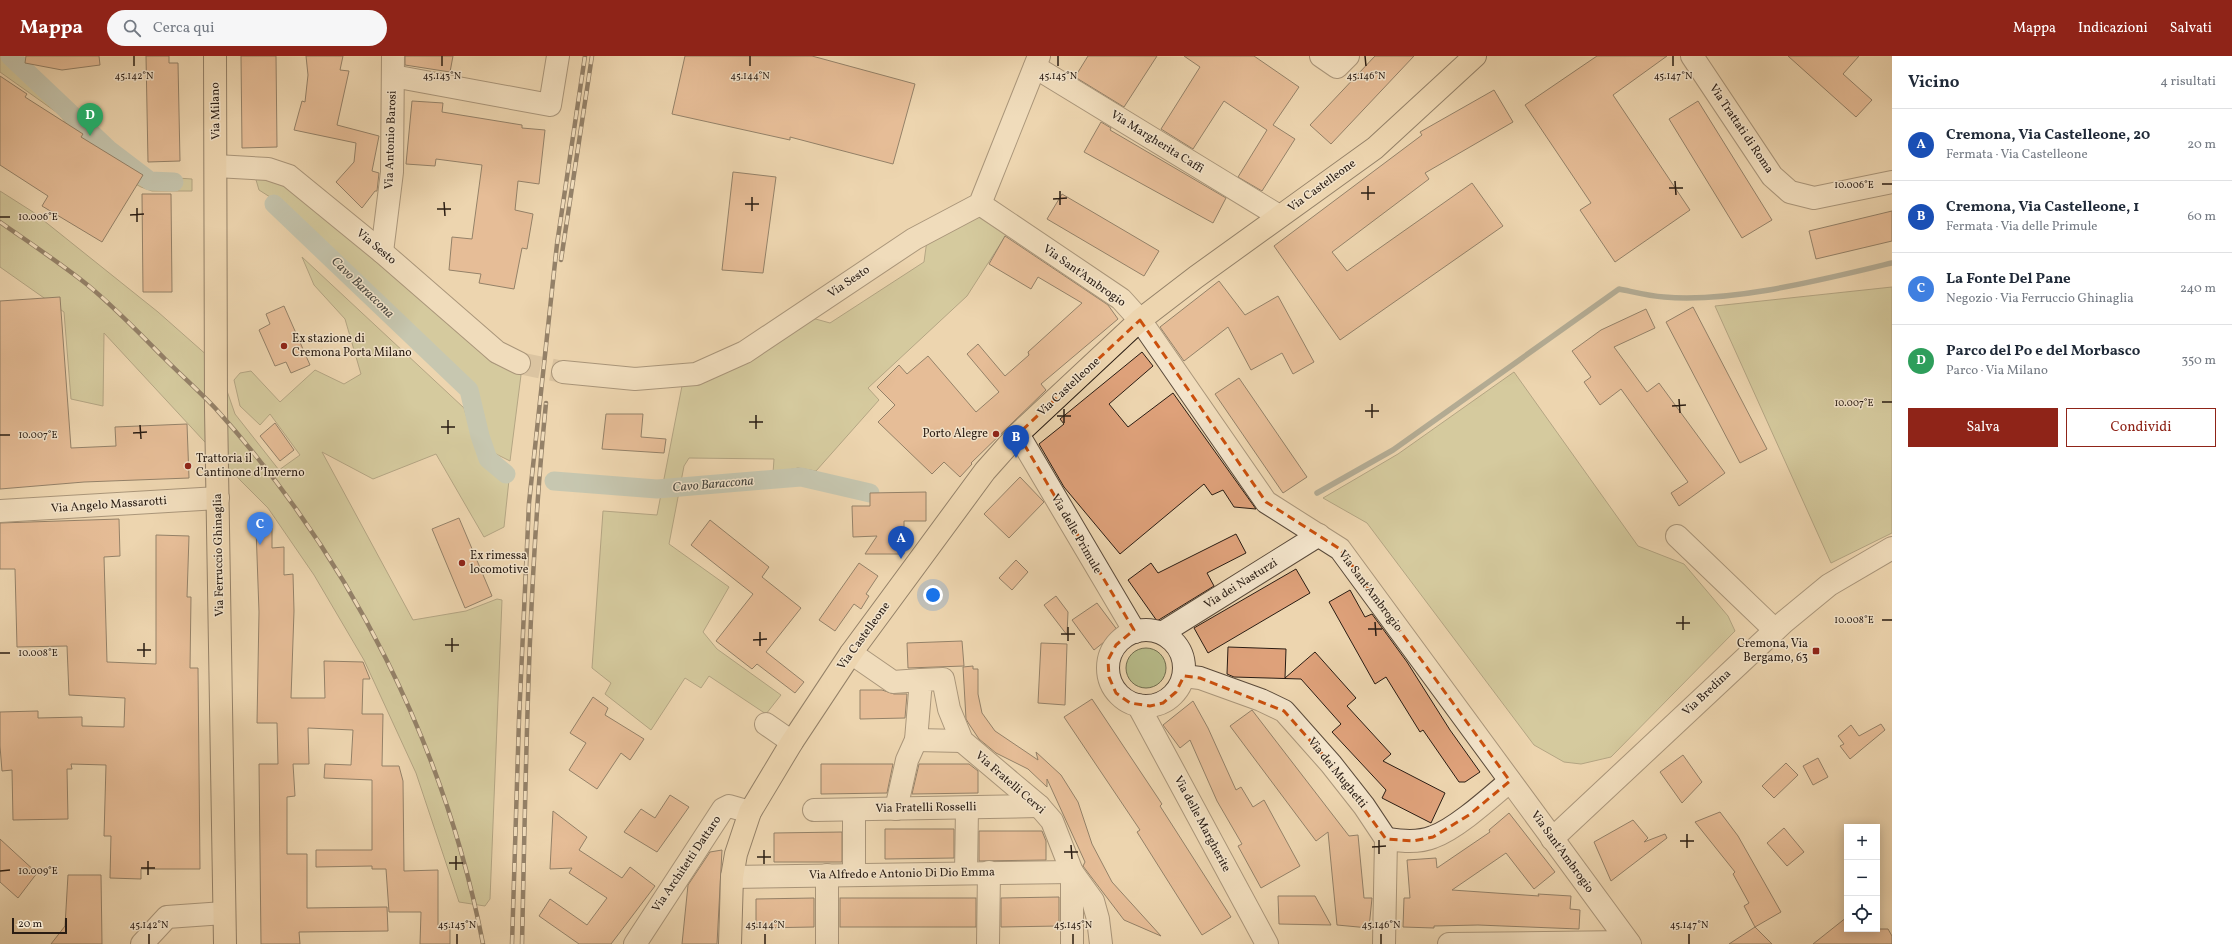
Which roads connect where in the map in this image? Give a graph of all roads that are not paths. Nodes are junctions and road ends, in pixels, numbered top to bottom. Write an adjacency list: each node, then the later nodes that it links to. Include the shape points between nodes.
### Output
1 (215, 56): 9 (main road, Via Milano)
2 (558, 56): 8 (street, Via Antonio Barosi, via 550,105)
3 (1321, 56): 4 (street, via 1337,67)
4 (1348, 56)
5 (1475, 56): 12 (main road, Via Castelleone, via 1375,148)
6 (1692, 56): 10 (street, Via Trattati di Roma, via 1772,176 1790,192 1814,198)
7 (1037, 61): 11 (street); 12 (street, Via Margherita Caffi)
8 (393, 66): 13 (street, Via Antonio Barosi, via 392,172)
9 (216, 166): 13 (street, Via Sesto, via 268,169 289,176); 18 (main road, Via Ferruccio Ghinaglia)
10 (1892, 182)
11 (980, 204): 14 (street, Via Sant'Ambrogio, via 1121,299); 16 (street, Via Sesto, via 914,239 745,352 696,374 635,379)
12 (1279, 216): 14 (main road, Via Castelleone)
13 (382, 252): 15 (street, Via Sesto, via 496,352)
14 (1140, 320): 17 (main road, Via Castelleone); 20 (street, Via Sant'Ambrogio, via 1266,502)
15 (519, 364)
16 (563, 372)
17 (1018, 434): 24 (street, Via delle Primule); 26 (main road, Via Castelleone, via 985,471)
18 (218, 498): 19 (street, Via Angelo Massarotti); 49 (main road, Via Ferruccio Ghinaglia)
19 (0, 511)
20 (1319, 535): 25 (street, Via dei Nasturzi); 34 (street, Via Sant'Ambrogio, via 1340,548)
21 (1677, 536): 23 (street)
22 (1892, 548): 23 (street, Via Bredina, via 1829,585)
23 (1775, 630): 41 (street, Via Bredina)
24 (1135, 632): 25 (street, via 1146,630); 29 (street, via 1116,645 1108,664 1109,677 1116,693 1130,703)
25 (1162, 633): 27 (street, via 1176,644 1184,662)
26 (851, 653): 28 (street, Via Fratelli Cervi, via 893,682); 33 (main road, Via Castelleone)
27 (1184, 676): 29 (street, via 1176,692 1163,703 1147,707); 42 (street, Via dei Mughetti, via 1200,678 1284,711 1331,764)
28 (921, 680): 31 (street); 32 (street, Via Fratelli Cervi, via 943,678 949,709)
29 (1138, 705): 59 (street, Via delle Margherite)
30 (766, 724): 33 (street)
31 (916, 740): 32 (street); 37 (street, via 907,760)
32 (962, 741): 35 (street, Via Fratelli Cervi)
33 (792, 742): 40 (main road, Via Castelleone)
34 (1510, 781): 41 (street, Via Sant'Ambrogio); 42 (street, via 1469,815 1433,837 1413,841)
35 (1039, 806): 36 (street, Via Fratelli Rosselli); 44 (street, Via Fratelli Cervi, via 1052,821)
36 (967, 808): 37 (street, Via Fratelli Rosselli); 45 (street)
37 (896, 809): 39 (street, Via Fratelli Rosselli)
38 (814, 810): 39 (street, Via Fratelli Rosselli)
39 (854, 810): 47 (street)
40 (750, 812): 48 (main road, Via Castelleone, via 736,854); 53 (street, Via Architetti Dattaro, via 729,806 723,808)
41 (1552, 838): 50 (street, Via Sant'Ambrogio)
42 (1386, 839): 60 (street)
43 (989, 872): 44 (street, Via Alfredo e Antonio Di Dio Emma); 45 (street, Via Alfredo e Antonio Di Dio Emma); 56 (street)
44 (1072, 872): 57 (street, Via Fratelli Cervi); 58 (street, Via Fratelli Cervi, via 1093,901)
45 (966, 873): 47 (street, Via Alfredo e Antonio Di Dio Emma)
46 (827, 875): 47 (street, Via Alfredo e Antonio Di Dio Emma); 48 (street, Via Alfredo e Antonio Di Dio Emma); 55 (street)
47 (854, 875)
48 (732, 877): 54 (main road, Via Castelleone)
49 (224, 913): 51 (street, via 167,917); 52 (main road, Via Ferruccio Ghinaglia)
50 (1629, 943): 61 (street)
51 (142, 944)
52 (225, 944)
53 (636, 944)
54 (730, 944)
55 (827, 944)
56 (988, 944)
57 (1072, 944)
58 (1101, 944)
59 (1267, 944)
60 (1384, 944)
61 (1449, 944)

